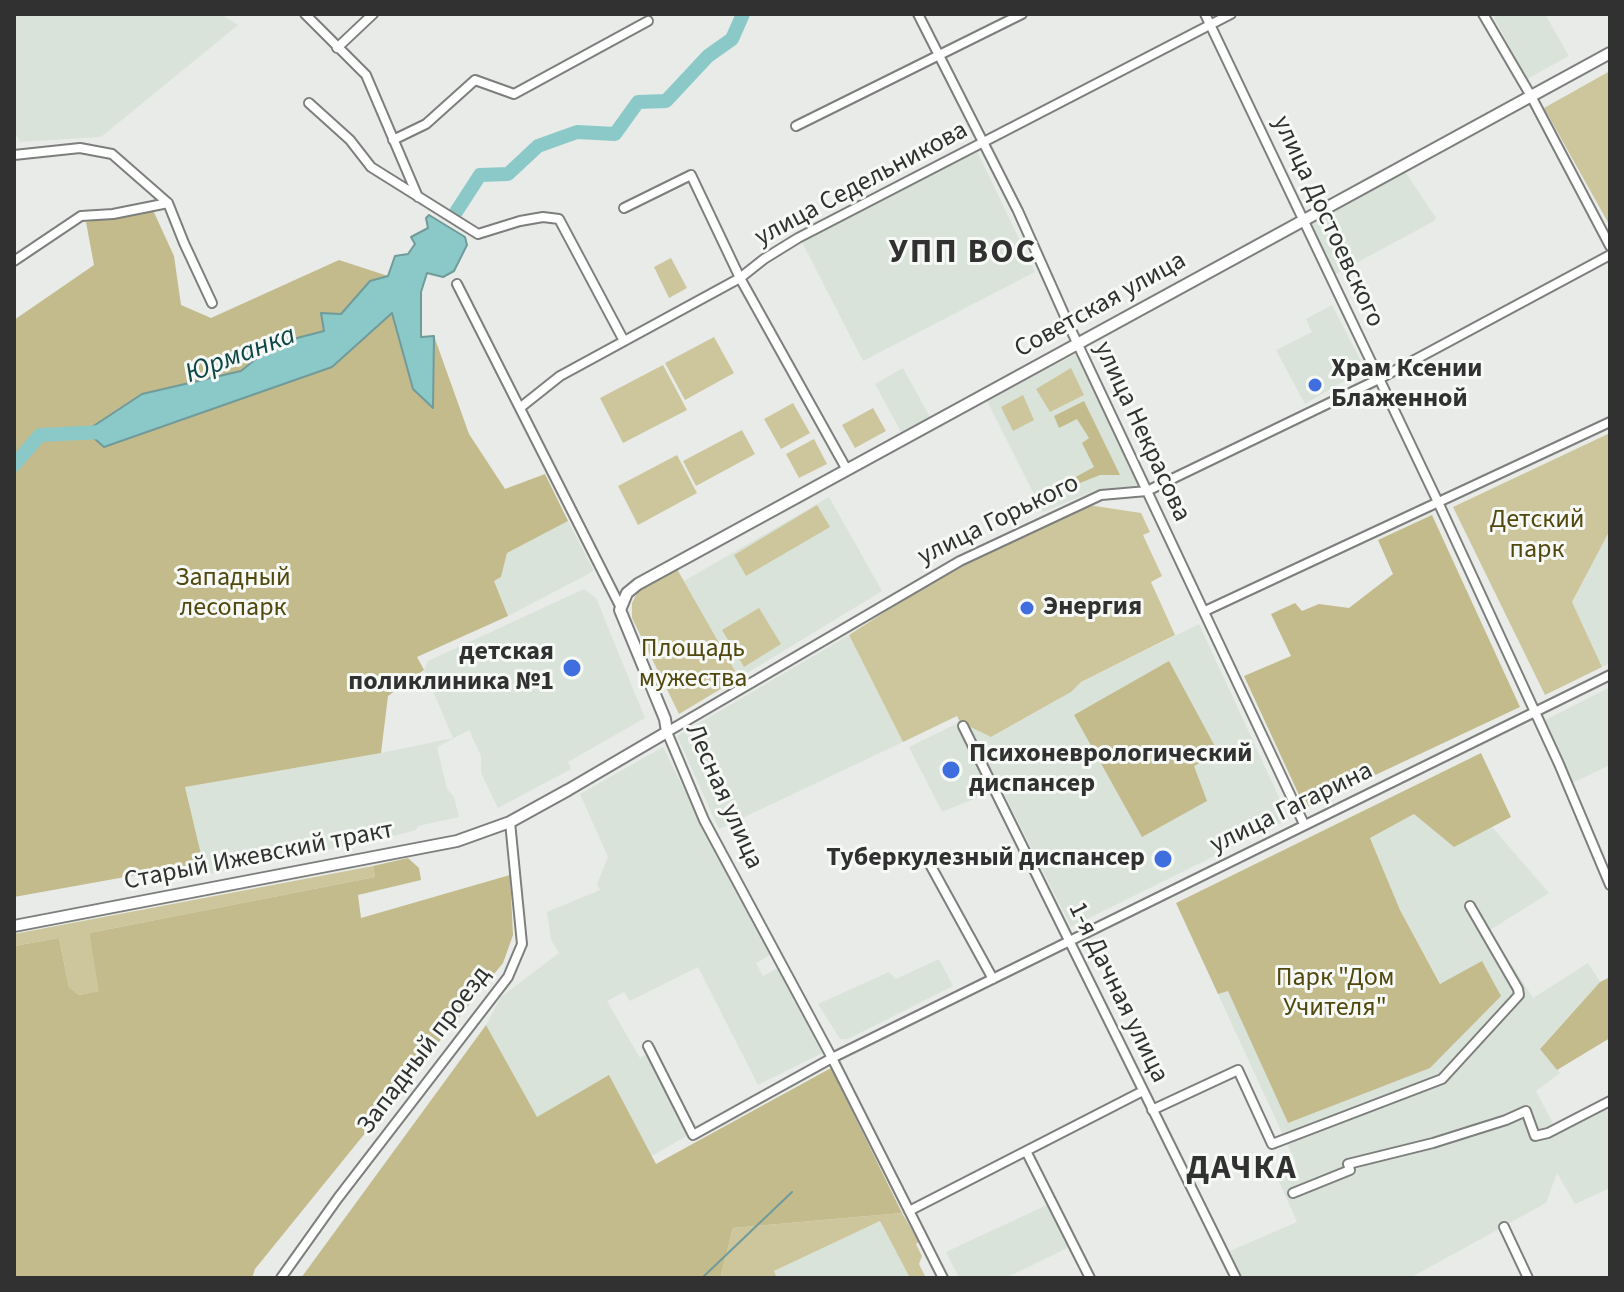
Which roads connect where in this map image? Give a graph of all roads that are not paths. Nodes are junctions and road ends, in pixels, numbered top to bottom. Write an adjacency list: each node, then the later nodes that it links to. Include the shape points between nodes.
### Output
1 (305, 14): 10 (street)
2 (373, 14): 10 (street)
3 (918, 14): 11 (street, улица Некрасова)
4 (1022, 14): 11 (street)
5 (1205, 14): 9 (street, улица Достоевского)
6 (1231, 14): 9 (street, улица Седельникова)
7 (1483, 14): 13 (street)
8 (648, 21): 16 (street, via 514,94 475,80 426,124)
9 (1210, 25): 17 (street, улица Седельникова); 22 (street, улица Достоевского)
10 (337, 48): 16 (street, via 366,75)
11 (940, 53): 15 (street); 17 (street, улица Некрасова)
12 (1610, 53): 13 (main road, Советская улица)
13 (1531, 96): 22 (main road, Советская улица); 23 (street)
14 (309, 103): 19 (street, via 371,167)
15 (796, 126)
16 (393, 140): 19 (street)
17 (985, 142): 26 (street, улица Седельникова, via 798,238); 30 (street, улица Некрасова)
18 (14, 155): 20 (street, via 83,148 112,154)
19 (419, 198): 29 (street, via 478,234 520,221 559,219)
20 (168, 203): 25 (street, via 81,216); 28 (street)
21 (624, 208): 26 (street, via 691,175)
22 (1303, 221): 30 (main road, Советская улица); 31 (street, улица Достоевского)
23 (1610, 246)
24 (1610, 255): 31 (street, улица Горького)
25 (14, 261)
26 (740, 278): 29 (street, улица Седельникова); 34 (street)
27 (457, 284): 32 (street, Лесная улица)
28 (212, 303)
29 (624, 341): 32 (street, улица Седельникова, via 560,376)
30 (1078, 344): 34 (main road, Советская улица); 35 (street, улица Некрасова)
31 (1379, 379): 35 (street, улица Горького); 36 (street, улица Достоевского)
32 (521, 407): 37 (street, Лесная улица)
33 (1610, 422): 36 (street)
34 (847, 470): 37 (main road, Советская улица, via 638,584)
35 (1147, 491): 38 (street, улица Некрасова); 42 (street, улица Горького, via 1101,495 960,561)
36 (1438, 502): 38 (street); 40 (street, улица Достоевского)
37 (620, 606): 42 (main road, Лесная улица)
38 (1205, 611): 44 (street, улица Некрасова)
39 (1610, 675): 40 (street, улица Гагарина)
40 (1535, 714): 44 (street, улица Гагарина); 46 (street, улица Достоевского)
41 (963, 726): 49 (street, 1-я Дачная улица)
42 (667, 732): 43 (main road, улица Горького); 52 (street, Лесная улица, via 704,820)
43 (510, 822): 48 (main road, Старый Ижевский тракт, via 403,853); 60 (street, Западный проезд, via 522,944 508,977)
44 (1304, 824): 49 (street, улица Гагарина)
45 (927, 859): 50 (street)
46 (1610, 885)
47 (1470, 906): 55 (street, via 1519,995 1442,1079 1272,1144 1238,1070)
48 (14, 926)
49 (1069, 941): 50 (street, улица Гагарина); 53 (street, 1-я Дачная улица)
50 (993, 979): 52 (street, улица Гагарина)
51 (648, 1046): 52 (street, улица Гагарина, via 693,1135)
52 (832, 1058): 58 (street, Лесная улица)
53 (1143, 1091): 55 (street, 1-я Дачная улица); 56 (street)
54 (1610, 1101): 57 (street, via 1535,1136 1526,1111 1433,1143 1348,1164 1350,1170)
55 (1152, 1110): 63 (street, 1-я Дачная улица)
56 (1026, 1151): 58 (street); 62 (street)
57 (1293, 1193)
58 (909, 1211): 61 (street, Лесная улица)
59 (1504, 1227): 64 (street)
60 (281, 1278)
61 (943, 1278)
62 (1090, 1278)
63 (1236, 1278)
64 (1528, 1278)

